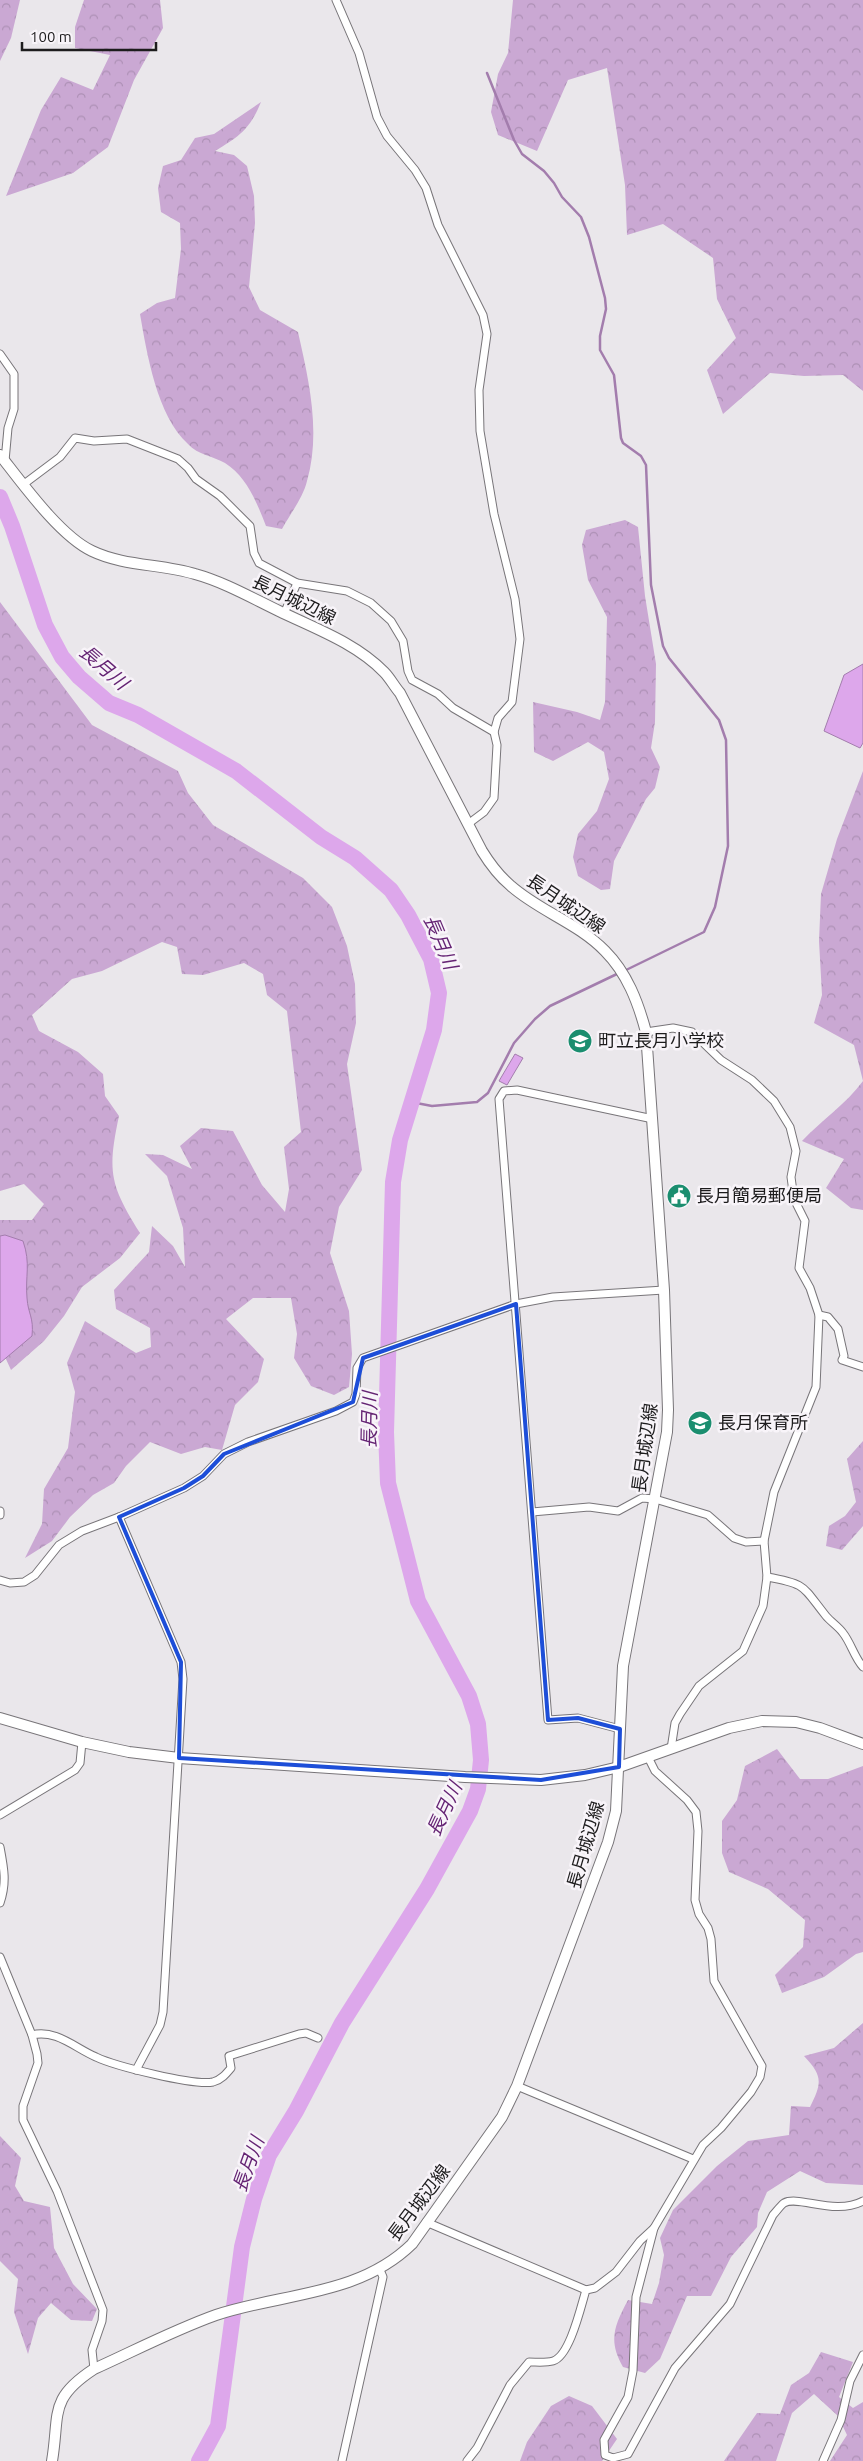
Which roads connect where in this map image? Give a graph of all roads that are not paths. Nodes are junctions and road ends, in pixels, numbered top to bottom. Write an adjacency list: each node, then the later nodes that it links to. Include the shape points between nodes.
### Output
1 (336, 0): 7 (street, via 359,53 377,117 387,136 426,188 438,225 483,315 487,334 479,390 480,431 494,514 515,599 520,639 512,702 498,718)
2 (0, 354): 3 (street, via 14,374 14,410)
3 (2, 458): 4 (main road, 長月城辺線)
4 (24, 484): 5 (street, via 60,457 75,438 94,441 127,439 178,459 196,480 220,496 250,526 259,563); 6 (main road, 長月城辺線, via 60,526 92,551 196,574)
5 (297, 584): 6 (street); 7 (street, via 347,591 371,604 391,621 403,641 412,680)
6 (284, 614): 8 (main road, 長月城辺線, via 342,641 384,672 400,693)
7 (494, 732): 8 (street, via 497,745 494,798 484,812)
8 (468, 824): 9 (main road, 長月城辺線, via 494,870 512,887 587,935 609,955 633,993)
9 (646, 1032): 10 (main road, 長月城辺線); 13 (street, via 673,1028 692,1032 720,1060 752,1080 774,1101 790,1127 796,1151 791,1177 794,1199 805,1221 799,1268)
10 (653, 1119): 11 (main road, 長月城辺線); 12 (street, via 517,1090 504,1091 499,1099)
11 (664, 1290): 12 (street, via 554,1297); 15 (main road, 長月城辺線, via 668,1410)
12 (516, 1304): 17 (street); 19 (street, via 363,1358 357,1368 356,1394 352,1402 336,1411 248,1442 224,1454 203,1476 184,1488)
13 (819, 1315): 14 (street, via 828,1317 838,1329 842,1360); 20 (street, via 816,1387 774,1492)
14 (863, 1367)
15 (655, 1499): 17 (street, via 642,1498 618,1511 588,1507); 20 (street, via 708,1515 734,1538 746,1542); 25 (main road, 長月城辺線, via 627,1635)
16 (0, 1511): 18 (street)
17 (532, 1512): 25 (street, via 548,1720 578,1718)
18 (0, 1515)
19 (119, 1517): 22 (street, via 82,1531 59,1545 35,1575 24,1582); 30 (street, via 181,1662)
20 (764, 1541): 21 (street)
21 (767, 1577): 23 (street, via 795,1582 803,1587 844,1634); 28 (street, via 763,1606 743,1652 699,1686 675,1723)
22 (0, 1580)
23 (863, 1667)
24 (0, 1718): 26 (main road)
25 (620, 1730): 31 (main road, 長月城辺線)
26 (82, 1742): 30 (main road); 32 (street, via 80,1764 75,1770)
27 (863, 1744): 28 (main road, via 804,1724 762,1721 729,1728)
28 (671, 1749): 29 (main road)
29 (648, 1757): 31 (main road); 40 (street, via 655,1771 696,1812 695,1900 711,1939 714,1981 762,2066 752,2092)
30 (179, 1758): 31 (main road, via 541,1780); 38 (street, via 164,2012)
31 (619, 1767): 39 (main road, 長月城辺線, via 616,1811 608,1842)
32 (0, 1815)
33 (0, 1847): 34 (street, via 5,1871)
34 (0, 1904)
35 (0, 1957): 36 (street)
36 (32, 2035): 38 (street, via 42,2032 53,2035 97,2058); 47 (street, via 38,2063 23,2106 23,2120 57,2191 103,2310 92,2350)
37 (318, 2038): 38 (street, via 306,2033 298,2034 229,2056 231,2068 213,2082)
38 (136, 2070)
39 (517, 2086): 40 (street); 42 (main road, 長月城辺線, via 502,2117)
40 (693, 2158): 43 (street)
41 (863, 2201): 43 (street, via 844,2207 784,2204 774,2215 730,2304 675,2368 628,2454 613,2458 605,2455 604,2440 628,2397 634,2371 636,2297)
42 (426, 2222): 44 (main road, 長月城辺線, via 412,2244); 45 (street)
43 (654, 2228): 45 (street, via 616,2272 595,2288)
44 (380, 2270): 47 (main road, 長月城辺線, via 350,2283 216,2315); 49 (street, via 382,2277)
45 (586, 2290): 50 (street, via 571,2338 559,2358 552,2362 529,2362 510,2385)
46 (863, 2355): 51 (street, via 850,2380 841,2420)
47 (94, 2369): 48 (main road, 長月城辺線, via 76,2381 62,2399 55,2420)
48 (52, 2461)
49 (342, 2461)
50 (468, 2461)
51 (823, 2461)

